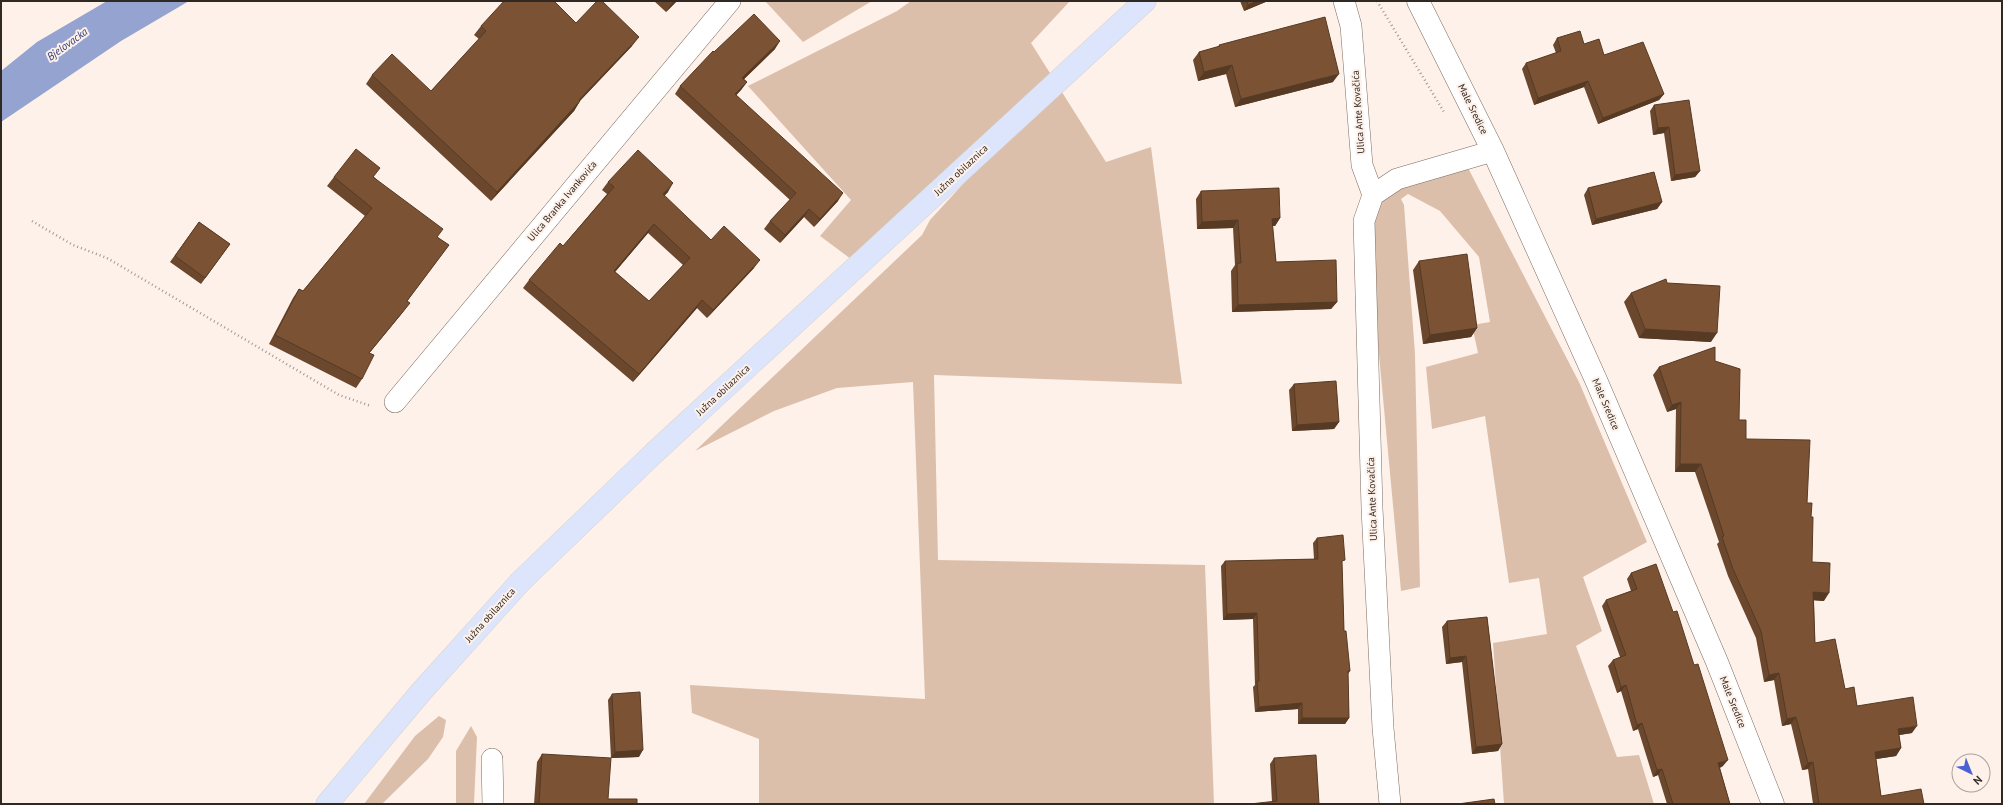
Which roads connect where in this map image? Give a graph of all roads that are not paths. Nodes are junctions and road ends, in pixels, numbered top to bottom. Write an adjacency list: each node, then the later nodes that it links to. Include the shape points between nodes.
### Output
1 (730, 1): 7 (street, Ulica Branka Ivankovića)
2 (1144, 1): 9 (main road, Južna obilaznica, via 654,453 520,582 421,692)
3 (1344, 1): 6 (street, Ulica Ante Kovačića, via 1351,26 1362,165)
4 (1421, 4): 5 (street, Male Sredice)
5 (1493, 151): 6 (street, via 1397,179); 12 (street, Male Sredice, via 1624,445 1717,662)
6 (1373, 195): 11 (street, Ulica Ante Kovačića, via 1364,221 1364,260 1372,516 1383,728)
7 (395, 402)
8 (492, 759): 10 (street)
9 (327, 804)
10 (492, 804)
11 (1390, 804)
12 (1774, 804)

